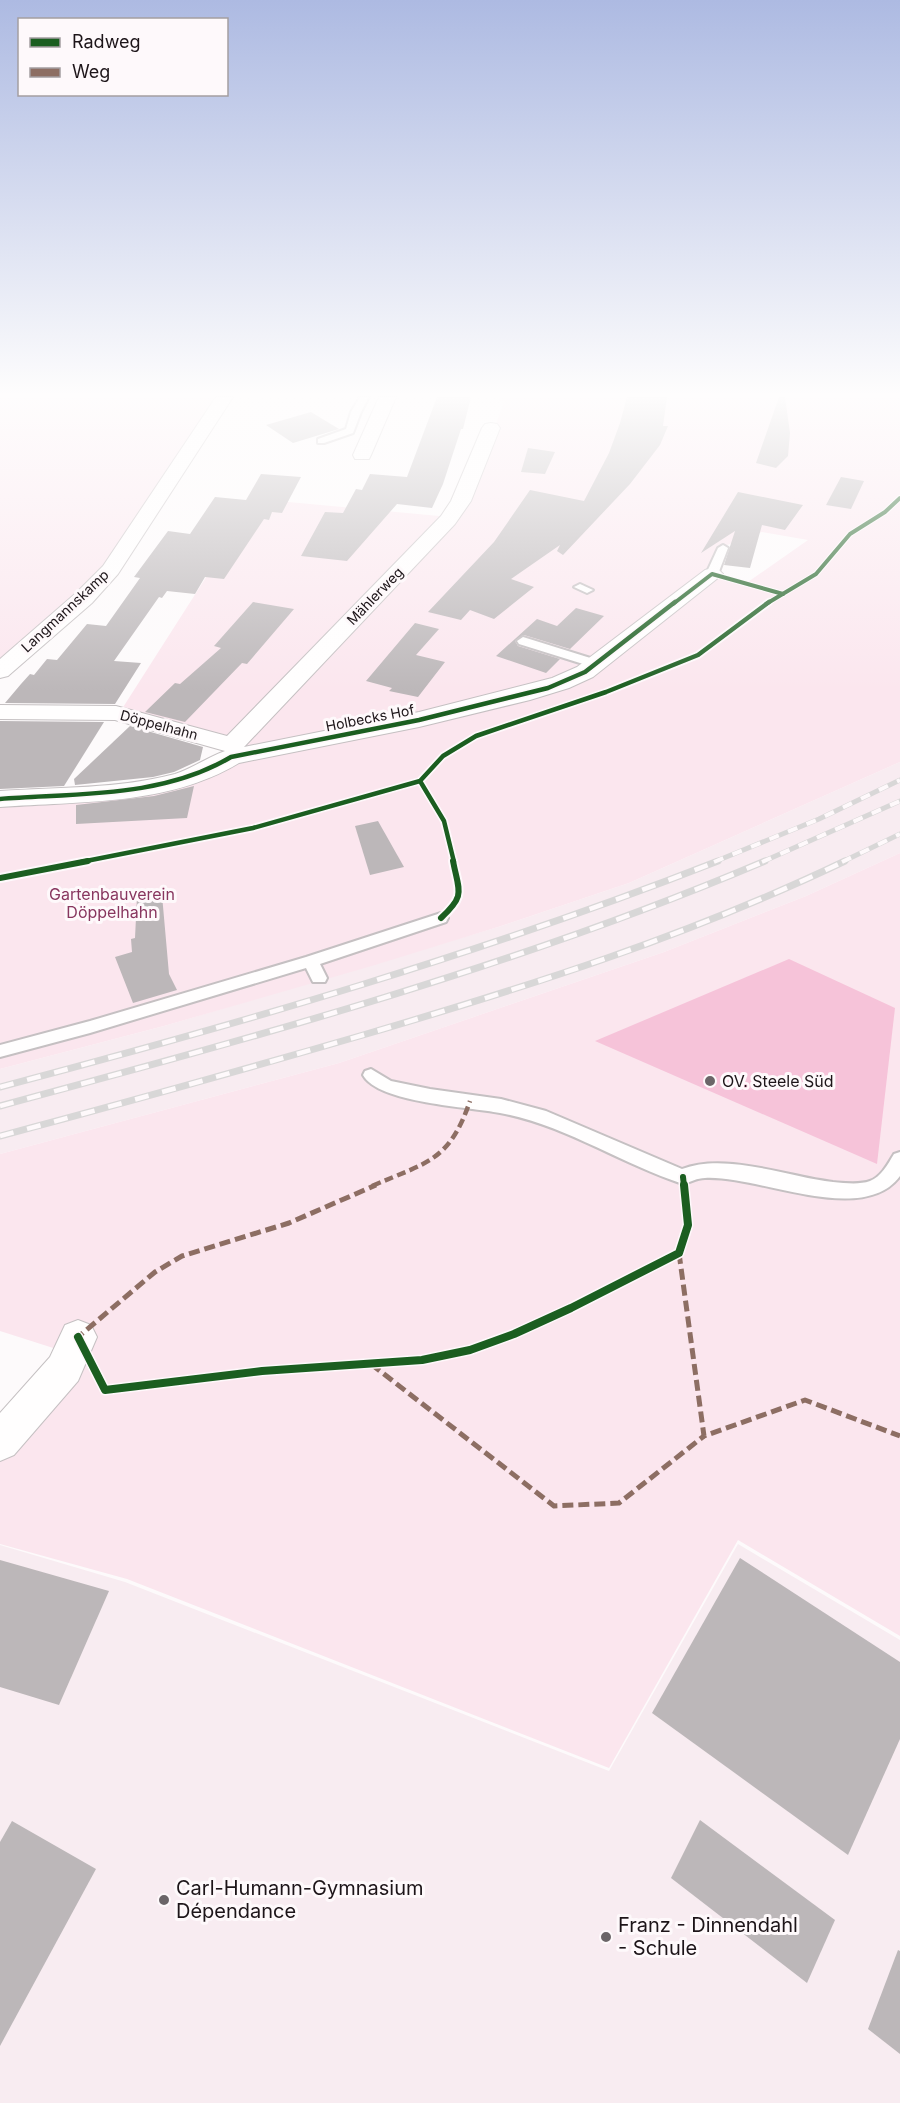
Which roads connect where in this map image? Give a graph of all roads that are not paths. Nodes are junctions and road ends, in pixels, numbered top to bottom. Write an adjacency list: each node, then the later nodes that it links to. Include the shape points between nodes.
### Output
1 (161, 495): 7 (street, Langmannskamp, via 111,570)
2 (462, 495): 9 (street, Mählerweg, via 448,520)
3 (723, 548): 4 (lane, Holbecks Hof)
4 (712, 574): 6 (street, Holbecks Hof)
5 (523, 641): 6 (lane)
6 (596, 664): 9 (street, Holbecks Hof, via 572,679 544,689 427,719)
7 (0, 671)
8 (0, 712): 9 (street, Döppelhahn, via 116,713)
9 (232, 751): 10 (street, Holbecks Hof, via 217,769 137,789)
10 (0, 799)
11 (441, 918): 12 (lane)
12 (311, 961): 13 (lane); 14 (lane)
13 (319, 978)
14 (0, 1051)
15 (371, 1075): 16 (lane, via 386,1086 540,1116 683,1177 692,1171 715,1170 859,1192 875,1188 888,1178)
16 (900, 1159)
17 (78, 1337): 18 (street, via 64,1369)
18 (0, 1443)

